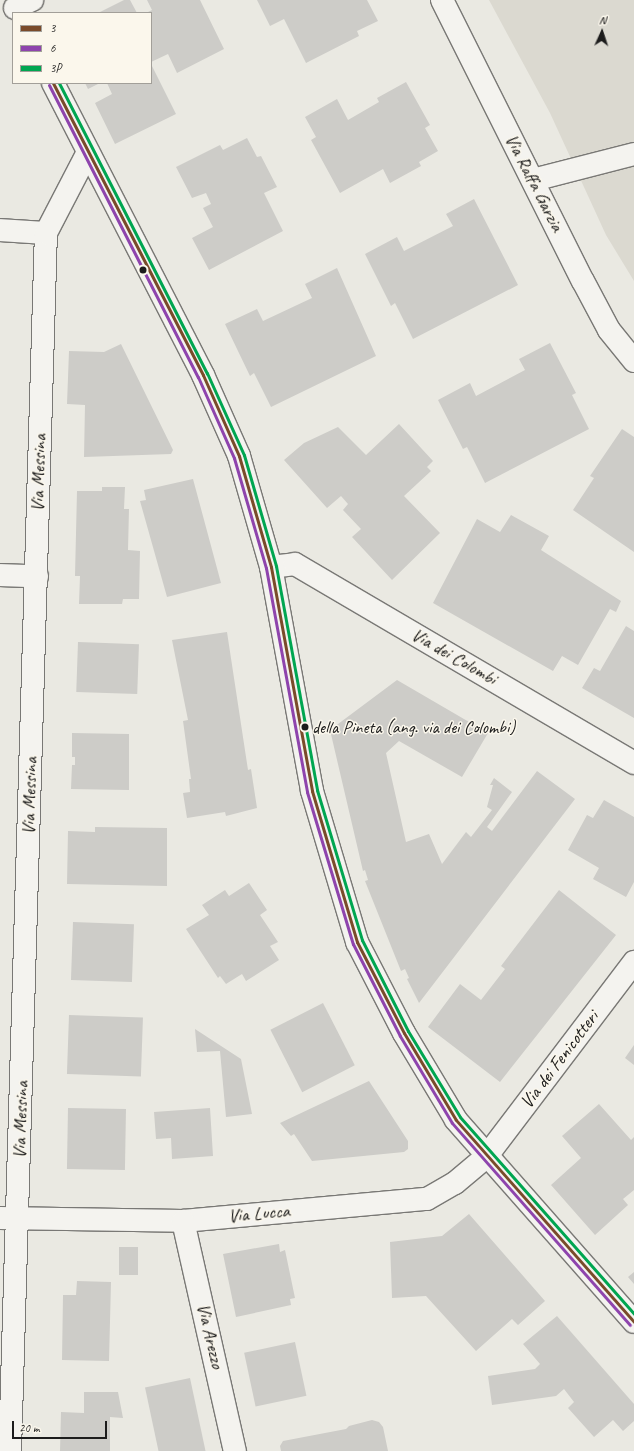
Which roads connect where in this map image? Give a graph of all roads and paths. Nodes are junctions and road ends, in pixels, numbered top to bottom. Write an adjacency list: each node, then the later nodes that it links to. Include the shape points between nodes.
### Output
1 (442, 0): 5 (street, Via Raffa Garzia)
2 (54, 84): 3 (street)
3 (88, 152): 7 (street, Via Messina); 9 (street, via 206,381 239,456)
4 (634, 154): 5 (street)
5 (532, 180): 8 (street, Via Raffa Garzia, via 609,330)
6 (0, 230): 7 (street)
7 (46, 233): 11 (street, Via Messina)
8 (634, 361)
9 (271, 567): 12 (street, Via dei Colombi, via 295,564); 14 (street, via 312,791 357,942 404,1033 456,1120)
10 (0, 575): 11 (street)
11 (37, 576): 15 (street, Via Messina)
12 (634, 763)
13 (634, 962): 14 (street, Via dei Fenicotteri)
14 (486, 1157): 16 (street, Via Lucca, via 454,1183 427,1199); 17 (street)
15 (9, 1218): 16 (street, Via Lucca); 18 (street, Via Messina)
16 (183, 1221): 19 (street, Via Arezzo)
17 (634, 1322)
18 (10, 1451)
19 (235, 1451)

